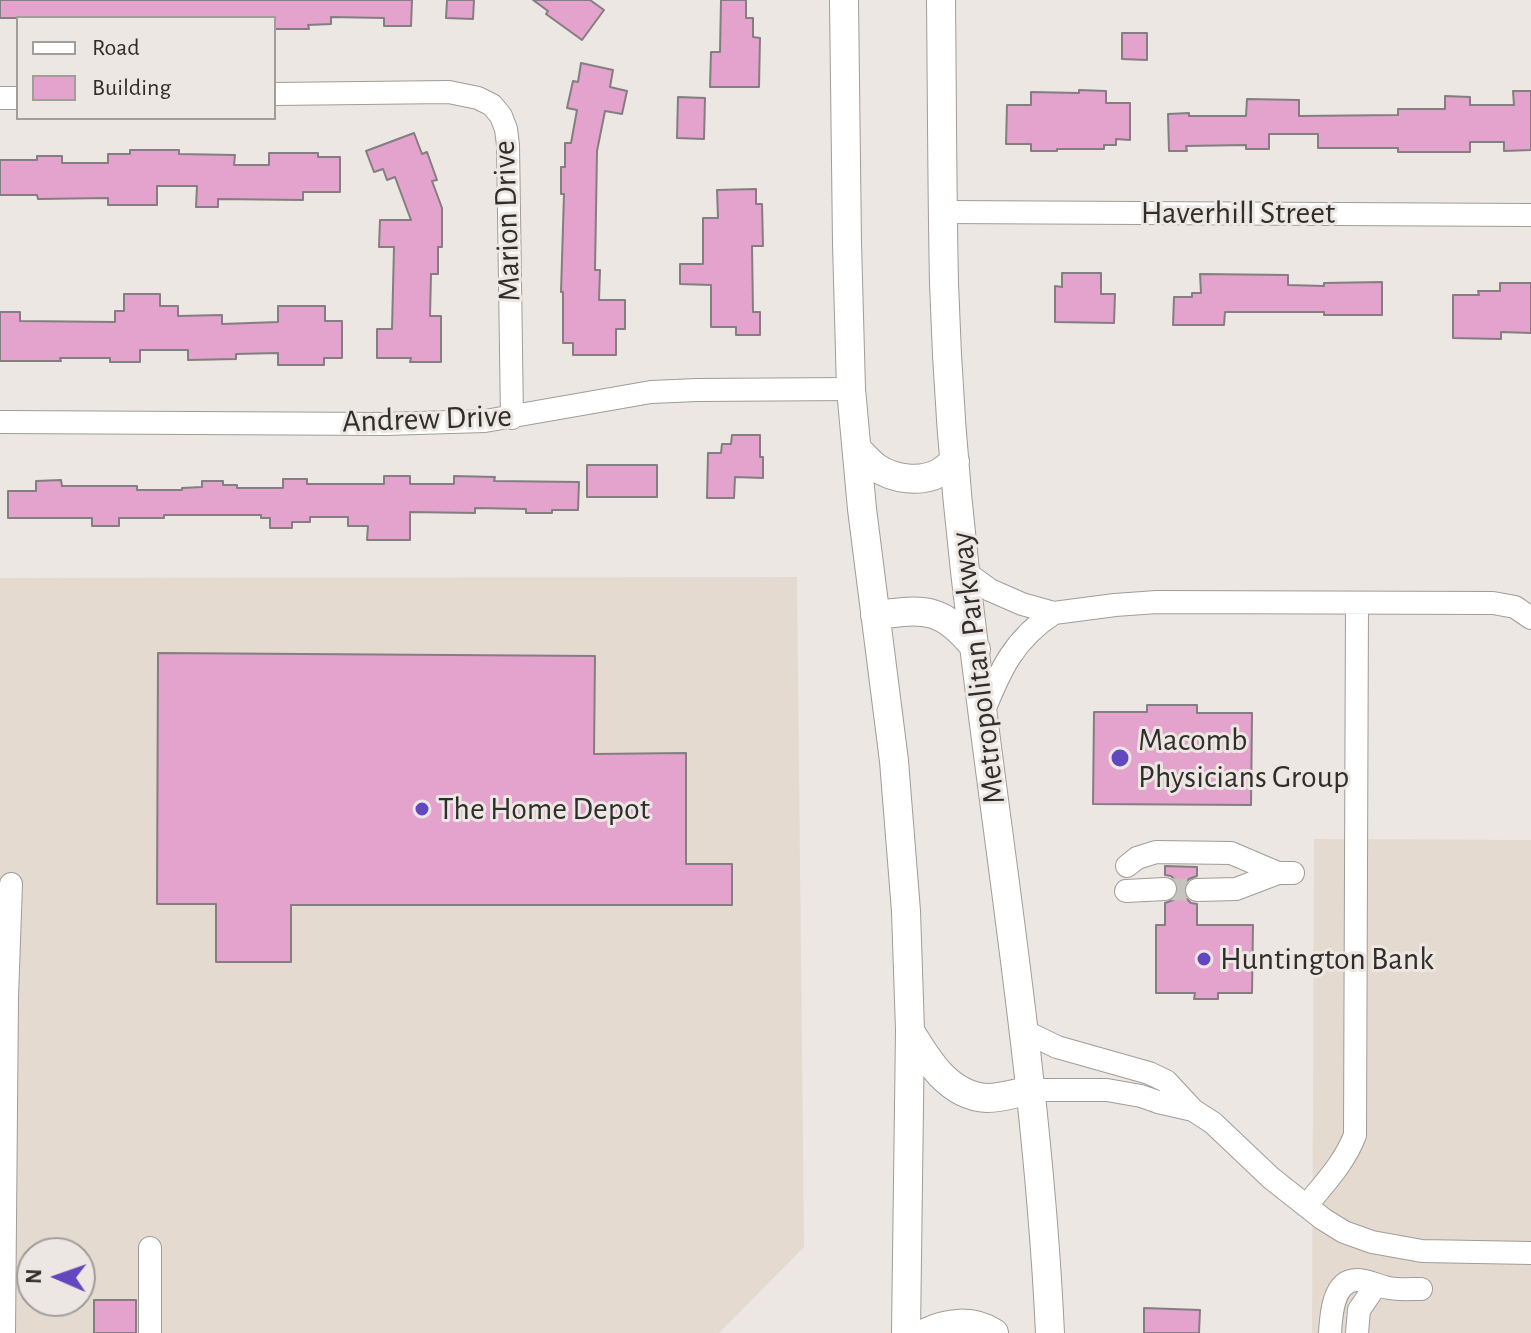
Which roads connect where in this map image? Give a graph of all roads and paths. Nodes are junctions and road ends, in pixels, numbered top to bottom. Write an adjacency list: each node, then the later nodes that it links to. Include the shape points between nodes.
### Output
1 (844, 0): 6 (main road)
2 (941, 0): 4 (main road, Metropolitan Parkway)
3 (276, 94): 7 (street, Marion Drive, via 449,92 478,98 501,116 508,145)
4 (944, 212): 5 (street, Haverhill Street); 10 (main road, Metropolitan Parkway)
5 (1531, 215)
6 (851, 389): 7 (street, Andrew Drive, via 651,392); 9 (main road)
7 (512, 418): 8 (street, Andrew Drive, via 385,424)
8 (0, 422)
9 (858, 450): 10 (main road, via 876,468 910,479 938,473); 14 (main road)
10 (955, 461): 11 (main road, Metropolitan Parkway)
11 (965, 572): 13 (street, via 990,590); 16 (main road, Metropolitan Parkway)
12 (1357, 603): 13 (street, via 1157,602); 15 (street, via 1493,603 1515,607); 27 (street, via 1355,1135)
13 (1054, 613): 17 (street, via 1019,641 998,674)
14 (875, 615): 16 (main road, via 931,612 961,630); 23 (main road, via 898,806)
15 (1531, 618)
16 (976, 649): 17 (main road, Metropolitan Parkway)
17 (983, 713): 24 (main road, Metropolitan Parkway)
18 (1127, 866): 21 (street, via 1156,852 1231,853 1285,873 1236,889)
19 (11, 884): 32 (street)
20 (1165, 889): 22 (street)
21 (1197, 890)
22 (1126, 891)
23 (910, 1030): 25 (main road, via 938,1073 972,1096); 34 (main road)
24 (1024, 1031): 25 (main road, Metropolitan Parkway); 26 (street, via 1057,1047 1149,1073 1166,1081)
25 (1031, 1090): 26 (street, via 1107,1090); 37 (main road, Metropolitan Parkway)
26 (1193, 1110): 27 (street)
27 (1306, 1206): 29 (street, via 1344,1232 1386,1245 1434,1252)
28 (150, 1248): 33 (street)
29 (1531, 1253)
30 (1376, 1285): 31 (street); 38 (street, via 1358,1280 1343,1285); 39 (street, via 1359,1310)
31 (1421, 1289)
32 (4, 1333)
33 (150, 1333)
34 (906, 1333)
35 (925, 1333): 36 (main road, via 969,1324)
36 (994, 1333)
37 (1050, 1333)
38 (1330, 1333)
39 (1357, 1333)

